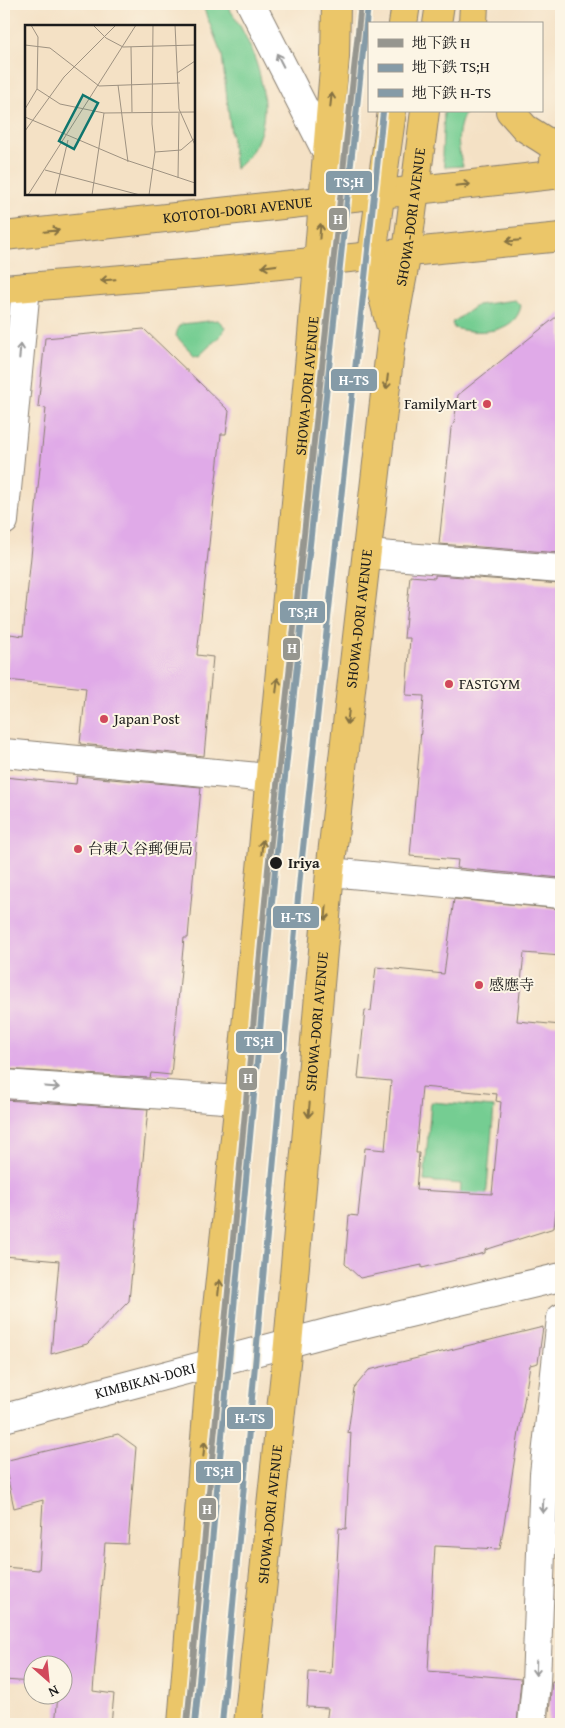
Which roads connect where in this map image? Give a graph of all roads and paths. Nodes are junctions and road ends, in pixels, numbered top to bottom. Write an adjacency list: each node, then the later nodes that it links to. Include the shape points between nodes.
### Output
1 (251, 4): 14 (street, one-way to 1)
2 (336, 4): 10 (main road, SHOWA-DORI AVENUE)
3 (345, 4): 10 (main road)
4 (406, 4): 7 (main road)
5 (440, 4): 8 (main road)
6 (474, 4): 9 (main road)
7 (403, 22)
8 (438, 22)
9 (473, 22)
10 (335, 56): 14 (main road, SHOWA-DORI AVENUE, one-way to 10)
11 (392, 112): 17 (main road)
12 (425, 112): 16 (main road, SHOWA-DORI AVENUE)
13 (511, 112): 15 (main road, via 525,128 555,147)
14 (326, 151): 18 (main road, SHOWA-DORI AVENUE)
15 (557, 174): 16 (main road, KOTOTOI-DORI AVENUE, one-way to 15)
16 (414, 191): 17 (main road, KOTOTOI-DORI AVENUE); 21 (main road, SHOWA-DORI AVENUE)
17 (380, 194): 18 (main road, KOTOTOI-DORI AVENUE); 22 (main road)
18 (321, 201): 19 (main road, KOTOTOI-DORI AVENUE, one-way to 18); 23 (main road, SHOWA-DORI AVENUE, one-way to 18)
19 (4, 236)
20 (561, 237): 21 (main road, one-way to 21)
21 (407, 252): 22 (main road); 25 (main road, SHOWA-DORI AVENUE)
22 (372, 255): 23 (main road); 25 (main road)
23 (318, 260): 24 (main road, one-way to 24); 30 (main road, SHOWA-DORI AVENUE, one-way to 23)
24 (15, 288): 26 (street, one-way to 24)
25 (392, 333): 27 (main road, SHOWA-DORI AVENUE, one-way to 27)
26 (4, 521)
27 (367, 554): 28 (street); 31 (main road, SHOWA-DORI AVENUE, one-way to 31)
28 (561, 569)
29 (4, 753): 30 (street)
30 (268, 778): 34 (main road, SHOWA-DORI AVENUE, one-way to 30)
31 (330, 872): 32 (street); 37 (main road, SHOWA-DORI AVENUE, one-way to 37)
32 (561, 894)
33 (4, 1084): 34 (street, one-way to 34)
34 (239, 1100): 38 (main road, SHOWA-DORI AVENUE, one-way to 34)
35 (561, 1277): 37 (street, KIMBIKAN-DORI)
36 (561, 1318): 40 (street)
37 (288, 1344): 38 (street, KIMBIKAN-DORI); 42 (main road, SHOWA-DORI AVENUE)
38 (211, 1364): 39 (street, KIMBIKAN-DORI); 41 (main road, SHOWA-DORI AVENUE, one-way to 38)
39 (4, 1418)
40 (553, 1476): 43 (street, one-way to 43)
41 (182, 1724)
42 (248, 1724)
43 (532, 1724)

